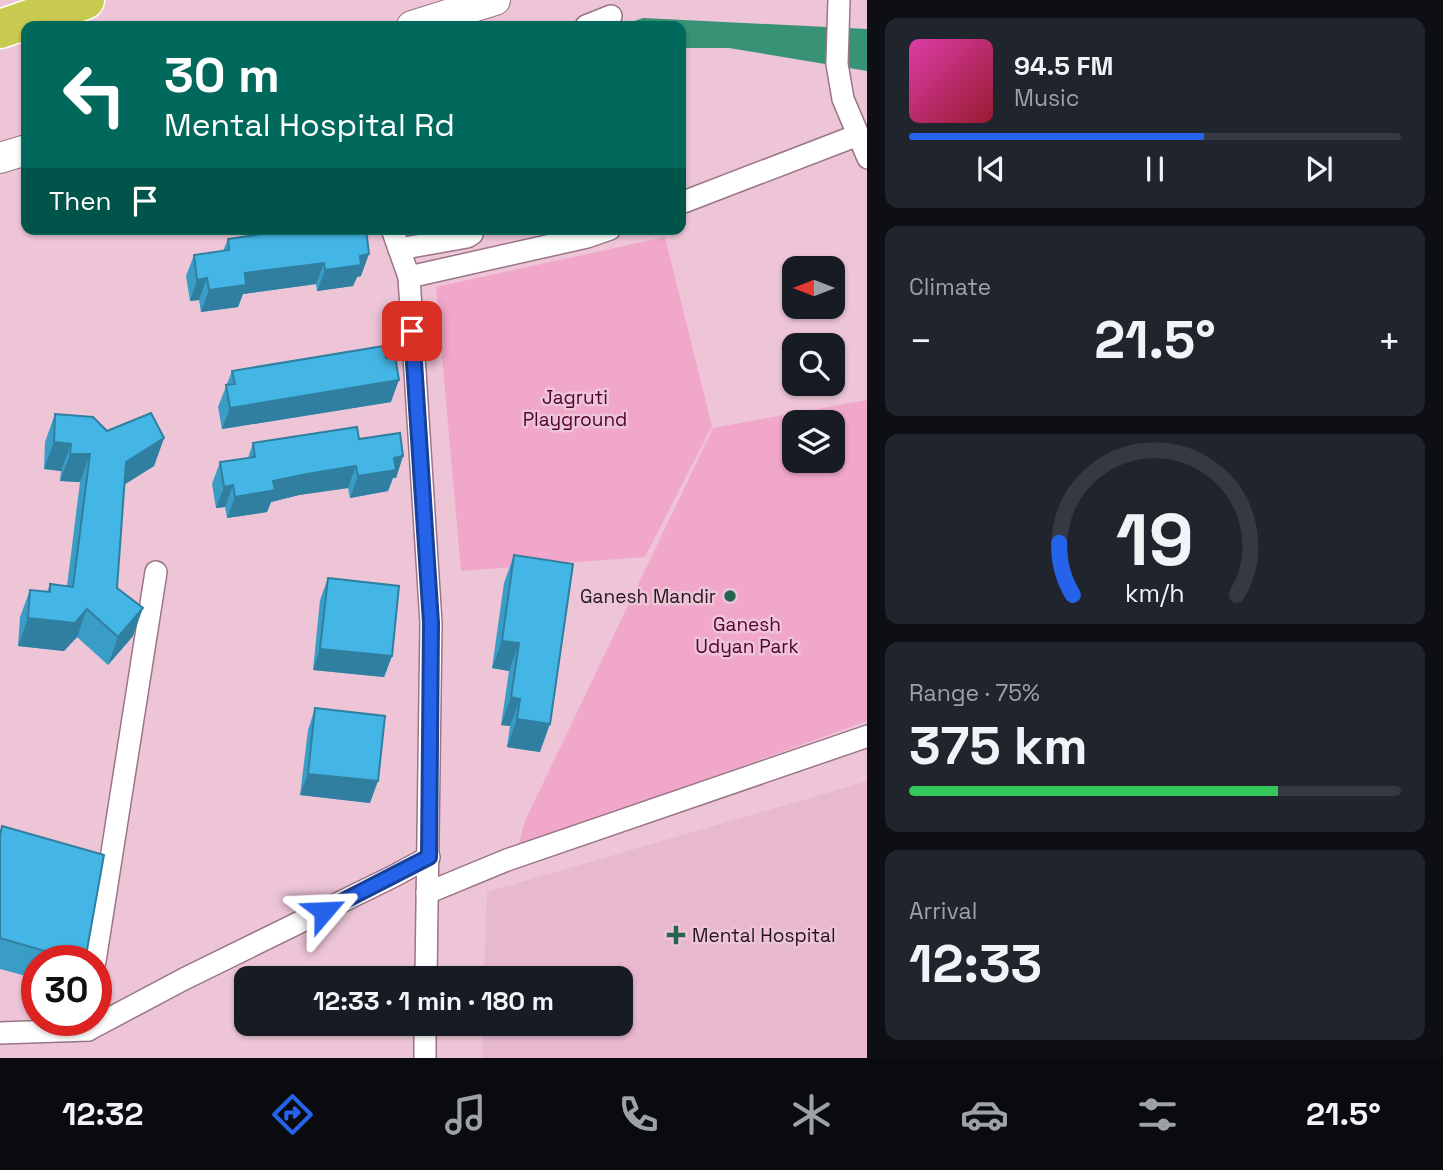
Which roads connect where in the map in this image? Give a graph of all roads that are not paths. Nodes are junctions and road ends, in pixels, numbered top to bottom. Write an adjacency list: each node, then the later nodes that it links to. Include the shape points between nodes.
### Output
1 (85, 0): 5 (highway)
2 (495, 0): 6 (street)
3 (839, 10): 10 (street, via 837,64 843,99)
4 (611, 16): 7 (street)
5 (23, 21)
6 (428, 21)
7 (598, 21)
8 (21, 22): 9 (highway)
9 (0, 29)
10 (858, 135): 13 (street); 14 (street)
11 (21, 151): 12 (street)
12 (0, 158)
13 (867, 158)
14 (686, 202)
15 (470, 235): 17 (street)
16 (593, 235): 18 (street)
17 (395, 239): 18 (street)
18 (408, 277): 22 (street, via 431,623)
19 (156, 572): 23 (street)
20 (867, 736): 24 (street, via 507,860)
21 (87, 855): 23 (street)
22 (429, 857): 24 (street); 27 (street)
23 (111, 859): 25 (street)
24 (427, 893): 26 (street)
25 (98, 945)
26 (426, 966)
27 (112, 1014)
28 (21, 1031): 29 (street)
29 (0, 1033)
30 (425, 1036): 31 (street)
31 (425, 1058)

